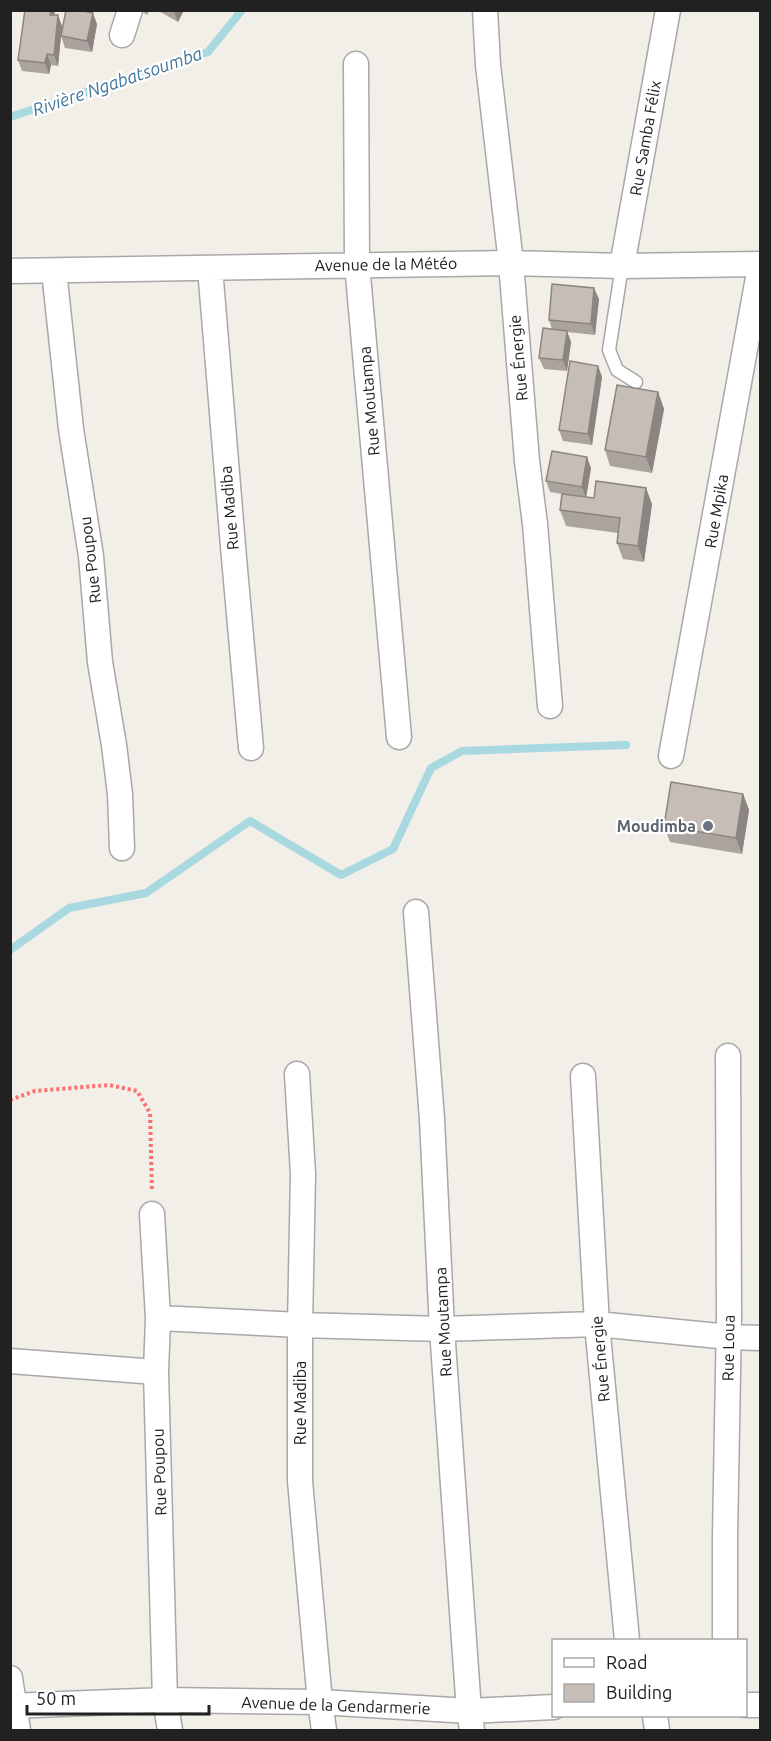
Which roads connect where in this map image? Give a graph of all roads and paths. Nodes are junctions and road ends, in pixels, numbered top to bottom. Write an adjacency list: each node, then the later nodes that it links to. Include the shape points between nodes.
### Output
1 (130, 10): 4 (street)
2 (485, 10): 6 (street, Rue Énergie)
3 (668, 10): 9 (street, Rue Samba Félix)
4 (122, 35)
5 (356, 64): 7 (street, Rue Moutampa)
6 (511, 263): 7 (street, Avenue de la Météo); 9 (street, Avenue de la Météo); 14 (street, Rue Énergie)
7 (357, 264): 10 (street, Avenue de la Météo); 15 (street, Rue Moutampa)
8 (760, 265): 9 (street, Avenue de la Météo); 17 (street, Rue Mpika)
9 (622, 267): 13 (lane, via 609,350 617,370)
10 (210, 268): 12 (street, Avenue de la Météo); 16 (street, Rue Madiba)
11 (10, 271): 12 (street, Avenue de la Météo)
12 (54, 271): 18 (street, Rue Poupou, via 71,429 91,556 100,662 120,794)
13 (636, 382)
14 (550, 706)
15 (399, 737)
16 (251, 748)
17 (671, 756)
18 (122, 848)
19 (416, 912): 28 (street, Rue Moutampa, via 432,1119)
20 (728, 1056): 29 (street, Rue Loua)
21 (297, 1074): 27 (street, Rue Madiba, via 303,1174)
22 (583, 1076): 26 (street, Rue Énergie)
23 (10, 1100): 24 (path, via 35,1091 109,1085 137,1091 150,1113)
24 (152, 1214): 25 (street, Rue Poupou)
25 (158, 1318): 27 (street); 32 (street, Rue Poupou)
26 (597, 1324): 28 (street); 29 (street); 33 (street, Rue Énergie)
27 (300, 1325): 28 (street); 37 (street, Rue Madiba, via 300,1481)
28 (442, 1329): 40 (street, Rue Moutampa)
29 (729, 1337): 30 (street); 34 (street, Rue Loua)
30 (760, 1338)
31 (10, 1361): 32 (street)
32 (156, 1372): 36 (street, Rue Poupou)
33 (627, 1639)
34 (725, 1639)
35 (10, 1678): 38 (street)
36 (165, 1700): 37 (street, Avenue de la Gendarmerie); 38 (street, Avenue de la Gendarmerie); 42 (street, Rue Poupou)
37 (320, 1702): 40 (street, Avenue de la Gendarmerie); 43 (street, Rue Madiba)
38 (13, 1706): 41 (street)
39 (552, 1707): 40 (street, Avenue de la Gendarmerie)
40 (471, 1721)
41 (18, 1731)
42 (170, 1731)
43 (324, 1731)

